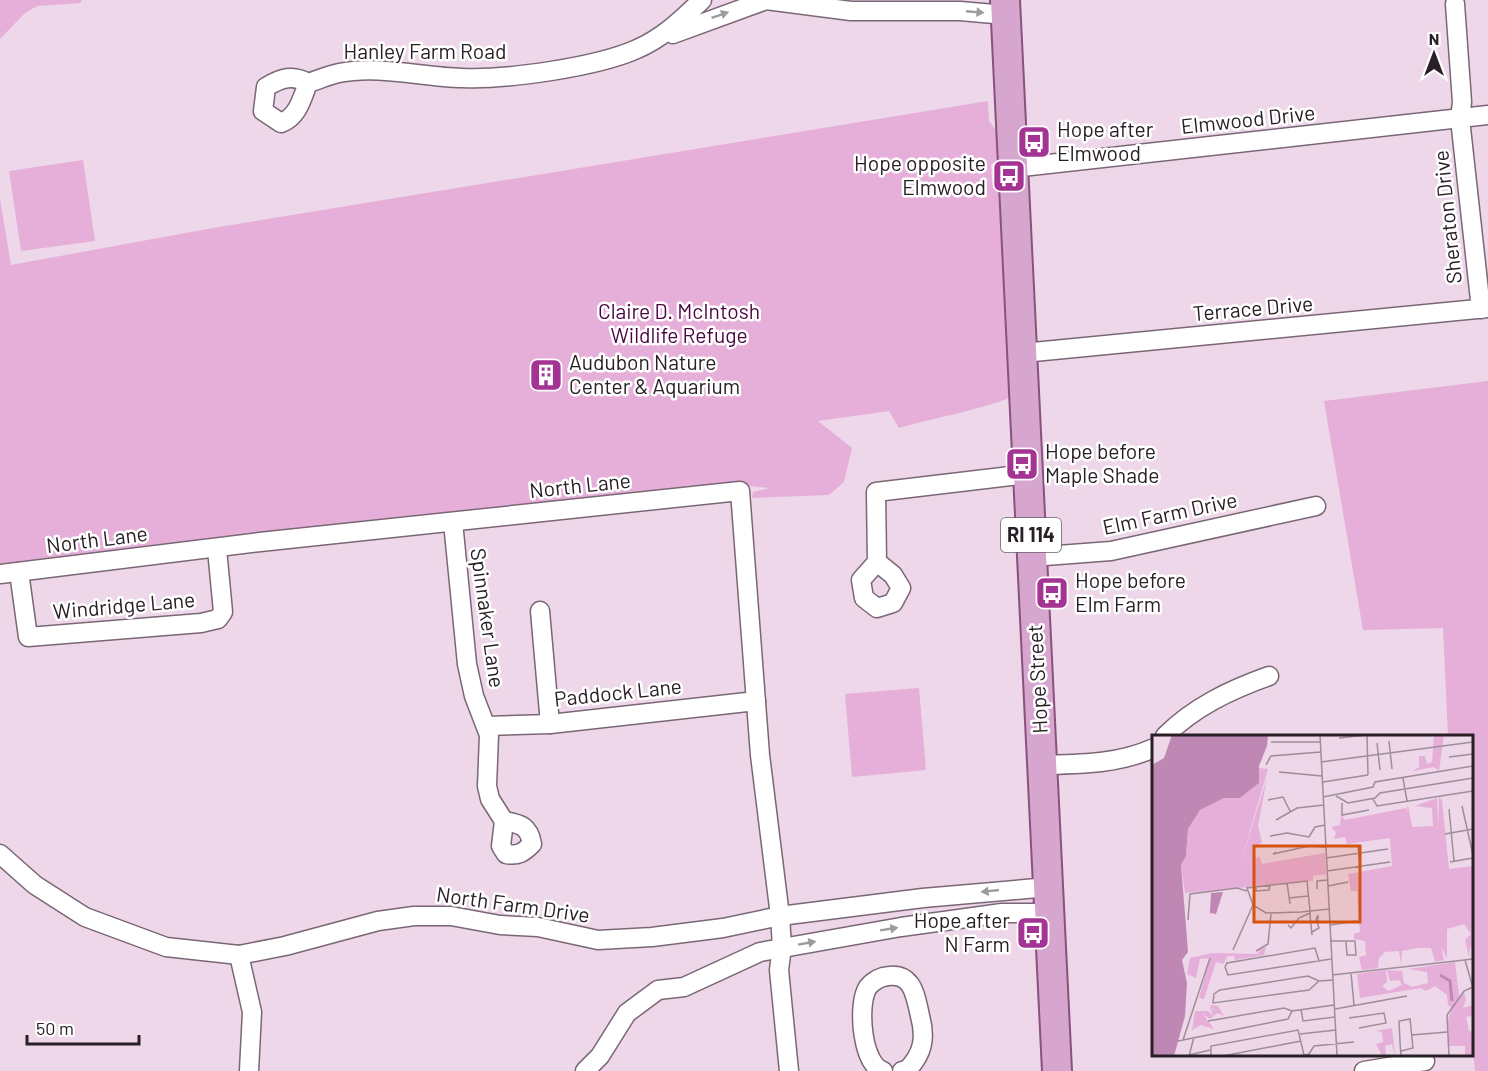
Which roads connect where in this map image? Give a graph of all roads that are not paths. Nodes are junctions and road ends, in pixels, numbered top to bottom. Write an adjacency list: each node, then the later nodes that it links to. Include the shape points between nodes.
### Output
1 (702, 0): 7 (street, Hanley Farm Road, via 685,18)
2 (779, 0): 4 (street, Hanley Farm Road); 7 (street, Hanley Farm Road, one-way to 2, via 738,9)
3 (1455, 4): 10 (street, Sheraton Drive)
4 (850, 5): 5 (street, Hanley Farm Road)
5 (935, 6): 6 (street, Hanley Farm Road, one-way to 6, via 960,10)
6 (1005, 7): 11 (main road, Hope Street / RI 114)
7 (646, 45): 8 (street, Hanley Farm Road, via 611,60 499,76 464,79 365,71 338,73)
8 (308, 83)
9 (1488, 115): 10 (street, Elmwood Drive)
10 (1460, 119): 11 (street, Elmwood Drive); 12 (street, Sheraton Drive)
11 (1013, 168): 13 (main road, Hope Street / RI 114)
12 (1485, 309): 13 (street, Terrace Drive)
13 (1023, 353): 14 (main road, Hope Street / RI 114)
14 (1028, 474): 18 (main road, Hope Street / RI 114); 19 (street, via 876,492)
15 (1316, 506): 18 (street, Elm Farm Drive, via 1111,551)
16 (453, 522): 17 (street, North Lane); 24 (street, North Lane, via 740,491); 26 (street, Spinnaker Lane, via 467,664)
17 (217, 549): 20 (street, North Lane); 20 (street, Windridge Lane, via 223,612 218,618 201,623 28,637)
18 (1032, 557): 29 (main road, Hope Street / RI 114)
19 (877, 562)
20 (19, 572): 21 (street, North Lane)
21 (0, 574)
22 (540, 611): 25 (street)
23 (1269, 676): 27 (street, via 1228,691 1177,723)
24 (756, 701): 25 (street, Paddock Lane); 33 (street, North Lane)
25 (550, 723): 26 (street, Paddock Lane)
26 (486, 726): 30 (street, Spinnaker Lane, via 489,794)
27 (1166, 735)
28 (1152, 749): 29 (street, via 1113,761)
29 (1043, 765): 32 (main road, Hope Street / RI 114)
30 (504, 821)
31 (0, 854): 35 (street, North Farm Drive, via 35,885 85,917 165,947)
32 (1049, 900): 33 (street, North Farm Drive, one-way to 33, via 923,898); 34 (street, one-way to 32, via 1002,913); 42 (main road, Hope Street / RI 114)
33 (780, 916): 34 (street, North Lane); 35 (street, North Farm Drive, via 723,928 598,940 538,927 451,916 414,916)
34 (782, 947): 38 (street, via 760,952 684,987 658,990 627,1013 600,1056); 39 (street, North Lane, via 779,970)
35 (238, 955): 37 (street, via 252,1012)
36 (1425, 1061): 43 (street)
37 (249, 1071)
38 (585, 1071)
39 (789, 1071)
40 (883, 1071): 41 (street, via 868,1053 862,1007 866,989 878,978 894,975 906,979 914,988 924,1030 921,1053)
41 (902, 1071)
42 (1057, 1071)
43 (1364, 1071)

